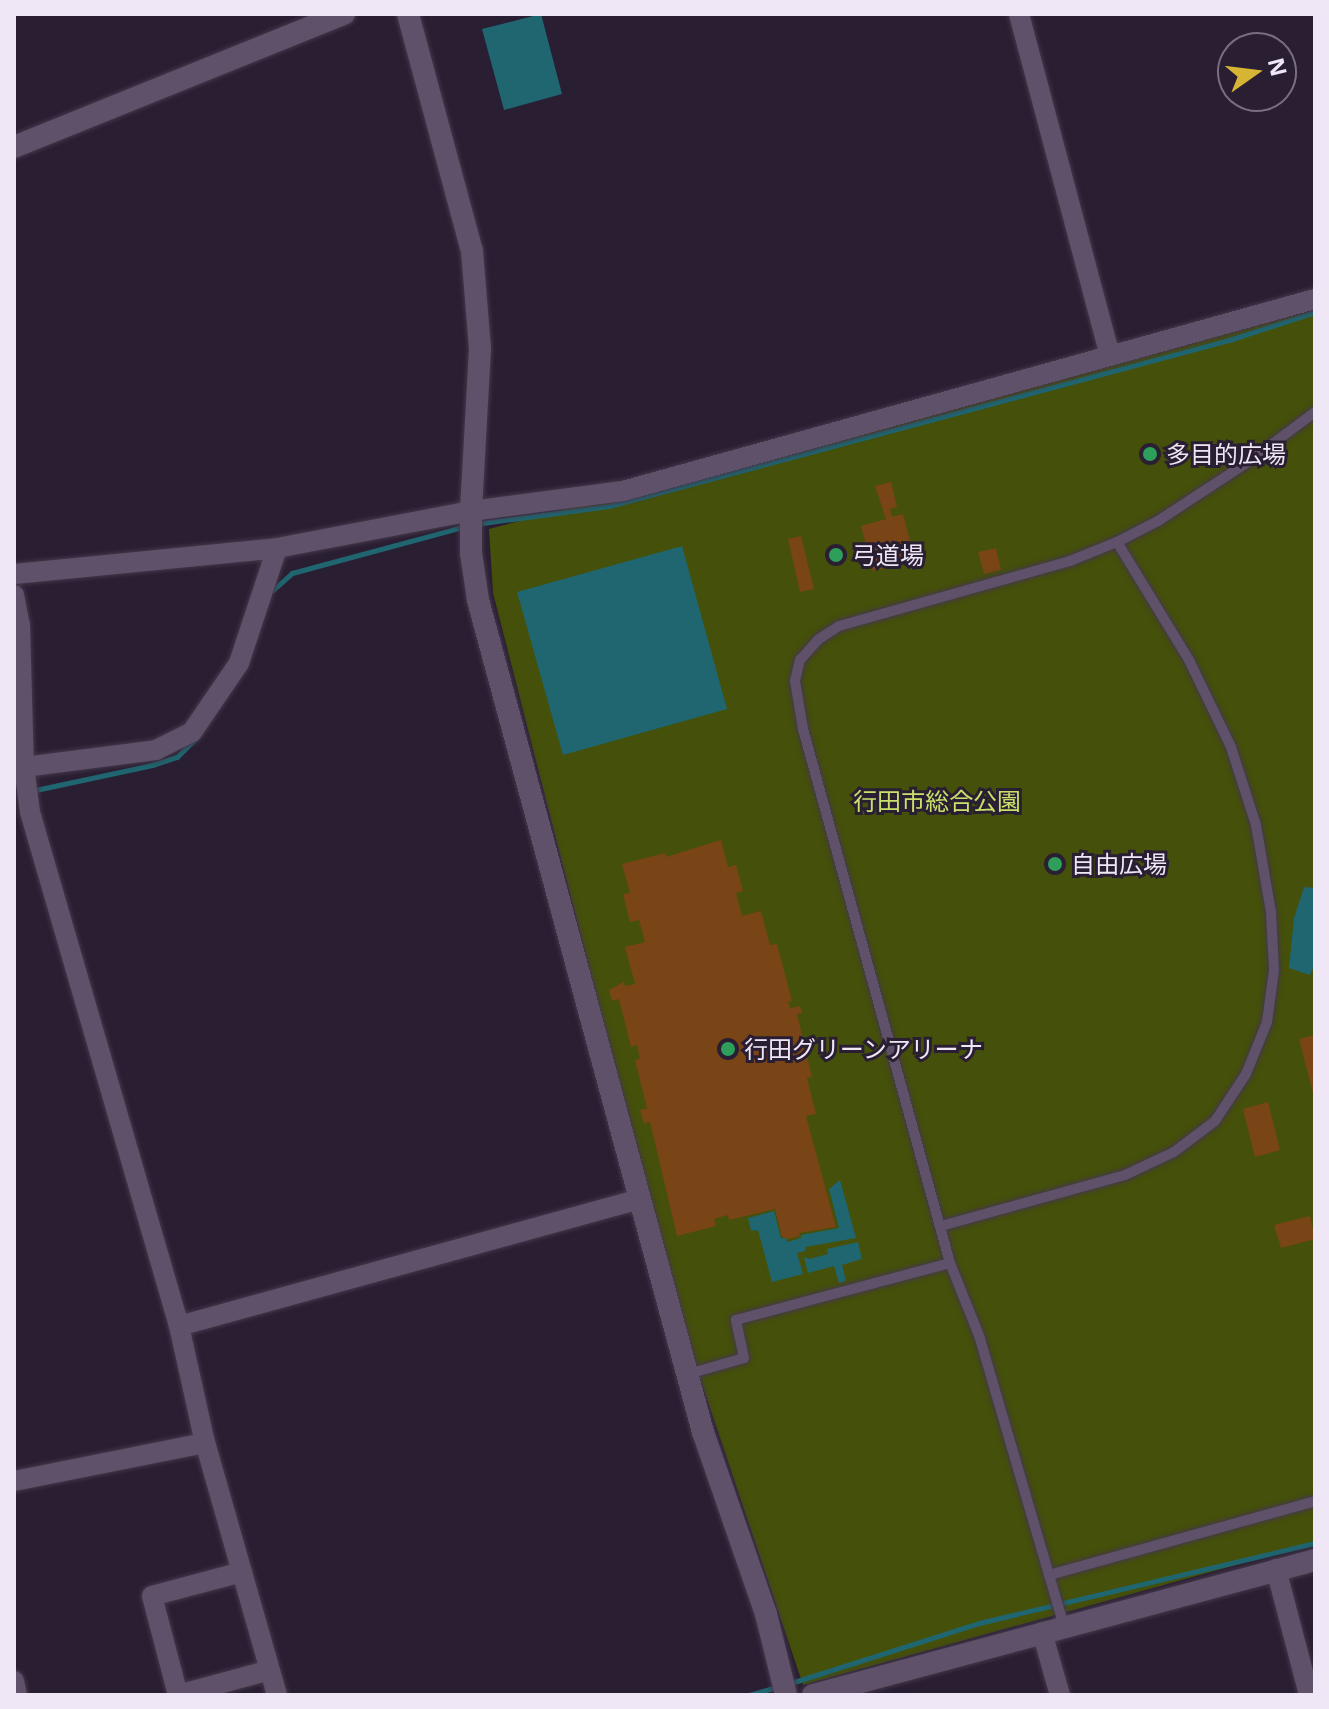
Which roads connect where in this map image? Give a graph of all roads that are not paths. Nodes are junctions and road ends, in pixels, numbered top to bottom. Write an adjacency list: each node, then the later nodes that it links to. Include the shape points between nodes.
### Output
1 (344, 14): 4 (street)
2 (408, 14): 8 (street, via 472,251 480,349)
3 (1019, 14): 6 (street)
4 (14, 147)
5 (1315, 299): 6 (street)
6 (1110, 355): 8 (street, via 623,491)
7 (1315, 412): 9 (lane, via 1251,460)
8 (471, 511): 10 (street); 14 (street, via 478,600)
9 (1117, 542): 15 (lane, via 1189,660 1231,747 1256,825 1274,970 1267,1022 1246,1074 1215,1121 1174,1152 1125,1175); 15 (lane, via 1070,561 839,626 800,660 795,681 803,729)
10 (277, 548): 11 (street); 13 (street, via 239,663 192,732 156,750)
11 (14, 574)
12 (14, 595): 13 (street, via 20,625)
13 (24, 767): 17 (street, via 30,812)
14 (640, 1199): 17 (street); 18 (street)
15 (941, 1226): 16 (lane)
16 (950, 1263): 18 (lane, via 736,1320 744,1358); 25 (lane, via 980,1338)
17 (179, 1326): 19 (street)
18 (688, 1374): 32 (street, via 766,1614)
19 (205, 1443): 20 (street); 24 (street)
20 (14, 1481)
21 (1315, 1501): 25 (lane)
22 (1315, 1560): 23 (street)
23 (1276, 1569): 26 (street); 35 (street)
24 (242, 1572): 28 (street); 28 (street, via 152,1596 178,1695)
25 (1049, 1575): 26 (lane)
26 (1064, 1626): 27 (street)
27 (1042, 1632): 33 (street); 34 (street)
28 (270, 1670): 31 (street)
29 (14, 1681): 30 (street)
30 (17, 1695)
31 (277, 1695)
32 (786, 1695)
33 (813, 1695)
34 (1060, 1695)
35 (1309, 1695)

